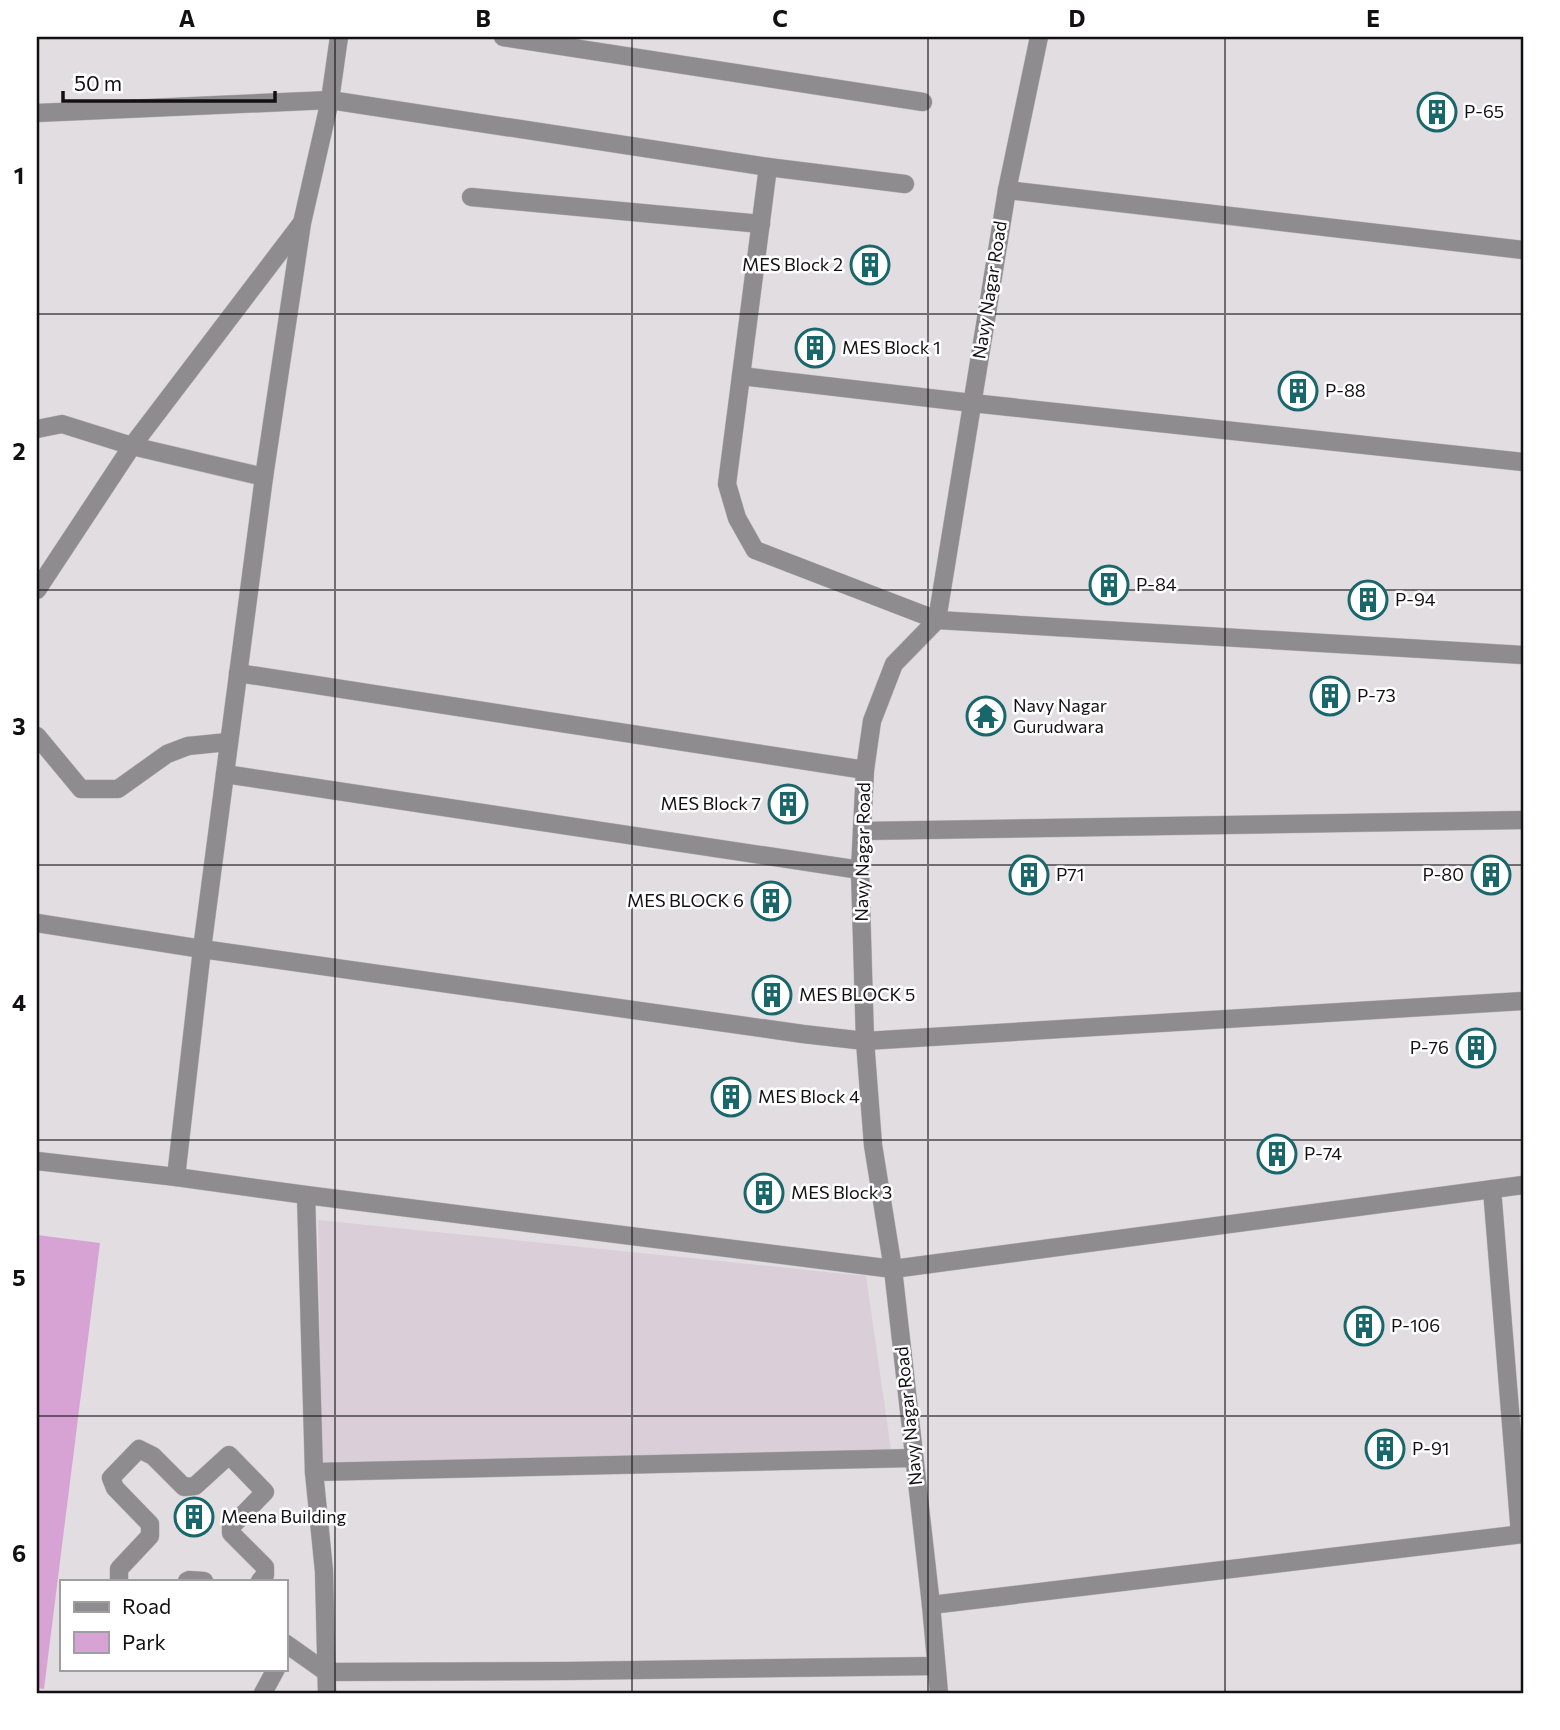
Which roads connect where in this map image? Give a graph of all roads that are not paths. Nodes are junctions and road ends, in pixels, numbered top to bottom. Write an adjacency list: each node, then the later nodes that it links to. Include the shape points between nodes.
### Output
1 (339, 37): 4 (street)
2 (503, 37): 5 (street)
3 (1039, 37): 9 (street, Navy Nagar Road)
4 (330, 100): 6 (street); 7 (street); 11 (street)
5 (923, 102)
6 (37, 113)
7 (768, 167): 8 (street); 12 (street)
8 (905, 184)
9 (1007, 190): 13 (street); 15 (street, Navy Nagar Road)
10 (471, 197): 12 (street)
11 (302, 223): 17 (street); 19 (street)
12 (761, 224): 14 (street)
13 (1523, 250)
14 (741, 376): 15 (street); 21 (street, via 727,484 737,518 755,550)
15 (972, 403): 18 (street); 21 (street, Navy Nagar Road)
16 (37, 429): 17 (street, via 62,424)
17 (132, 446): 19 (street); 20 (street)
18 (1523, 462)
19 (264, 477): 23 (street)
20 (37, 590)
21 (937, 620): 22 (street); 26 (street, Navy Nagar Road, via 894,664 872,721)
22 (1523, 655)
23 (238, 673): 25 (street); 26 (street)
24 (37, 737): 25 (street, via 81,789 118,789 167,754 188,746)
25 (228, 742): 27 (street)
26 (865, 770): 29 (street, Navy Nagar Road)
27 (225, 774): 30 (street); 32 (street)
28 (1523, 820): 29 (street)
29 (862, 831): 30 (street, Navy Nagar Road)
30 (860, 870): 34 (street, Navy Nagar Road)
31 (37, 923): 32 (street)
32 (202, 949): 34 (street); 36 (street)
33 (1523, 1001): 34 (street)
34 (865, 1041): 40 (street, Navy Nagar Road, via 873,1145)
35 (37, 1161): 36 (street)
36 (176, 1177): 39 (street)
37 (1523, 1185): 38 (street)
38 (1492, 1189): 40 (street); 43 (street)
39 (306, 1195): 40 (street); 42 (street)
40 (893, 1269): 41 (street, Navy Nagar Road)
41 (914, 1458): 42 (street); 46 (street, Navy Nagar Road)
42 (314, 1472): 50 (street, via 324,1571)
43 (1522, 1534): 46 (street)
44 (119, 1580): 45 (street, via 119,1569 150,1535 150,1524 111,1478 139,1449 153,1455 184,1487 195,1486 229,1455 265,1492 231,1527 231,1533 265,1567)
45 (261, 1580)
46 (931, 1605): 48 (street, Navy Nagar Road)
47 (287, 1647): 50 (street)
48 (936, 1666): 50 (street); 53 (street, Navy Nagar Road)
49 (274, 1670): 51 (street)
50 (327, 1672): 52 (street)
51 (263, 1693)
52 (327, 1693)
53 (939, 1693)

